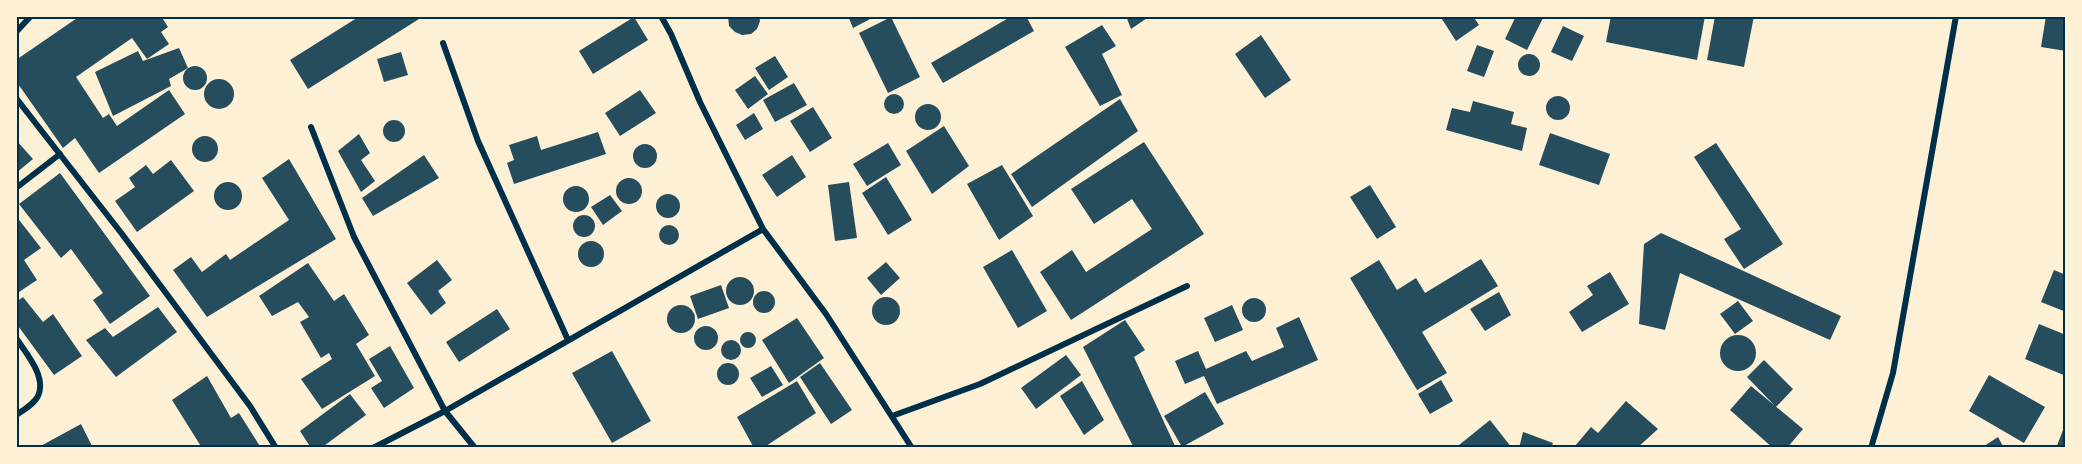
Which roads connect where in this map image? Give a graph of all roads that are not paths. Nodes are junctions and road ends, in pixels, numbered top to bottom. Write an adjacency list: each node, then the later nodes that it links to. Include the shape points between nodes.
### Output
1 (31, 16): 4 (street)
2 (661, 16): 10 (street)
3 (1956, 16): 21 (street, via 1893,373)
4 (16, 32)
5 (443, 43): 13 (street, via 478,141)
6 (16, 98): 8 (street)
7 (311, 127): 14 (street, via 354,237)
8 (60, 154): 9 (street); 17 (street, via 250,406)
9 (16, 188)
10 (763, 229): 13 (street); 16 (street, via 826,314)
11 (1186, 286): 16 (street, via 980,384)
12 (16, 338): 15 (street, via 34,365 40,386 39,396)
13 (568, 340): 14 (street)
14 (445, 411): 18 (street); 19 (street)
15 (16, 415)
16 (892, 416): 20 (street)
17 (276, 447)
18 (374, 447)
19 (475, 447)
20 (912, 447)
21 (1871, 447)

